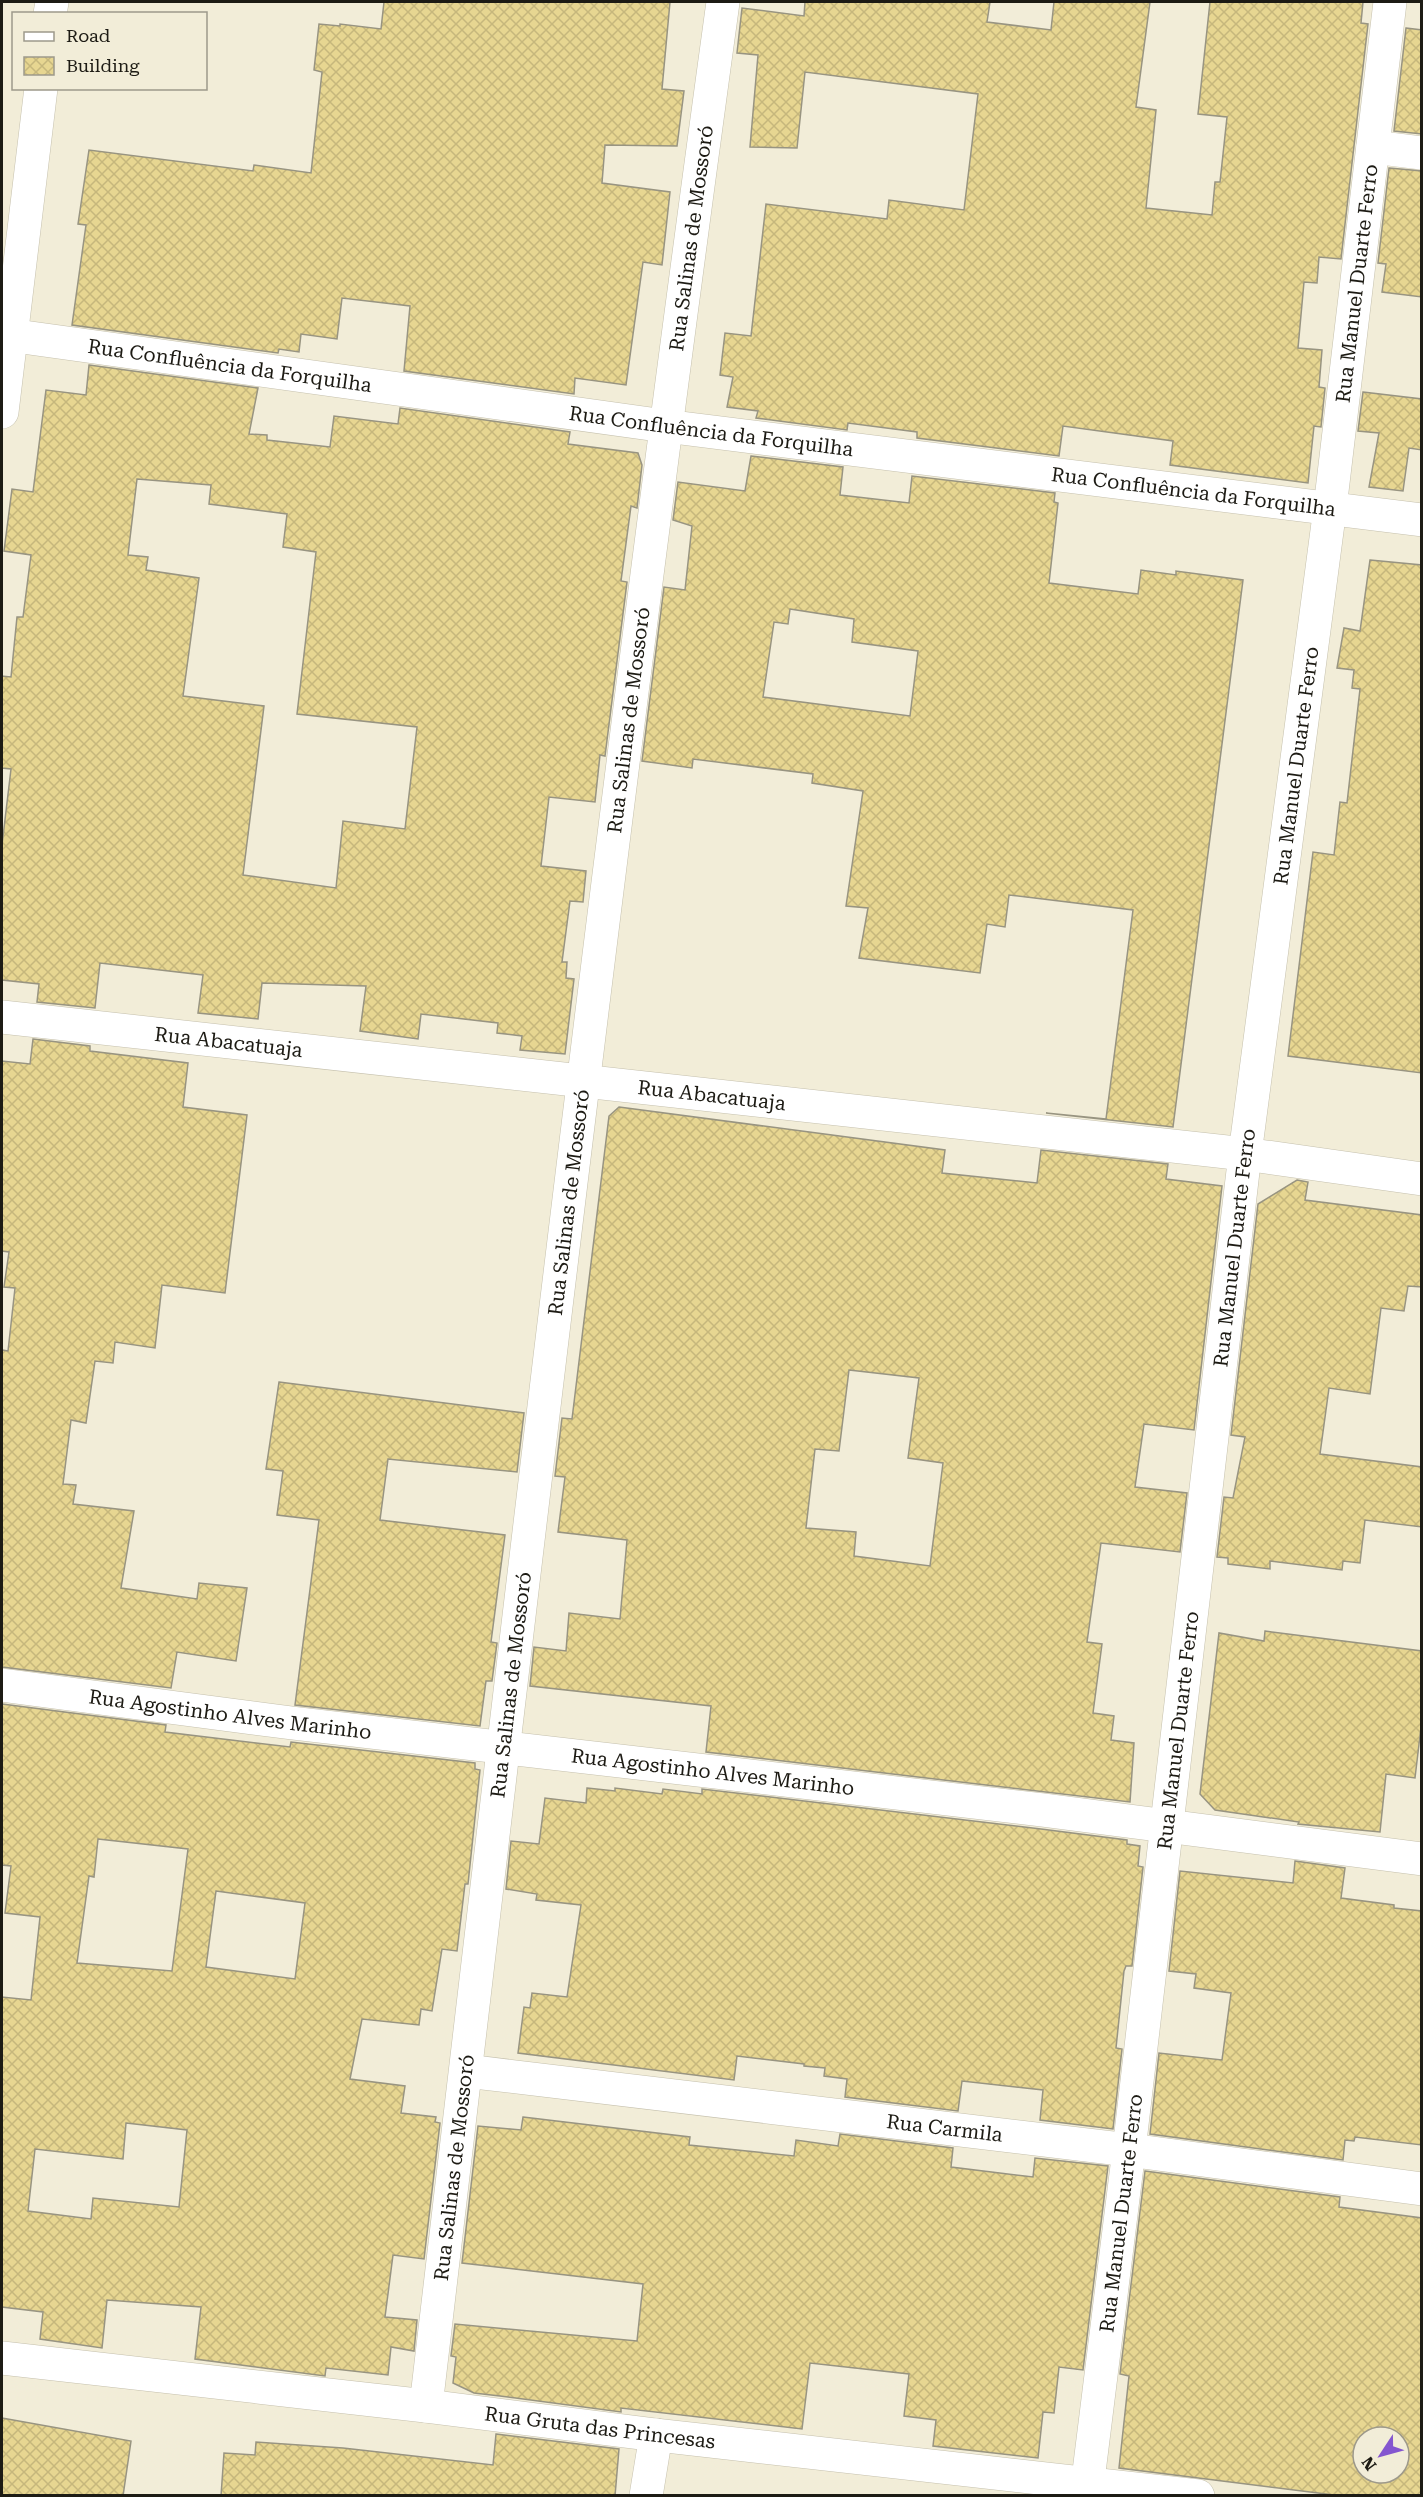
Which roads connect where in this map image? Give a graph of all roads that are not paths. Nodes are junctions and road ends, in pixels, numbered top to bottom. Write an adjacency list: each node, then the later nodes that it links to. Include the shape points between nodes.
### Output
1 (723, 2): 8 (street, Rua Salinas de Mossoró)
2 (1390, 2): 4 (street, Rua Manuel Duarte Ferro)
3 (41, 90): 6 (street)
4 (1374, 147): 5 (street); 9 (street, Rua Manuel Duarte Ferro)
5 (1422, 153)
6 (7, 334): 7 (street); 8 (street, Rua Confluência da Forquilha)
7 (2, 412)
8 (665, 426): 9 (street, Rua Confluência da Forquilha); 12 (street, Rua Salinas de Mossoró)
9 (1330, 508): 10 (street, Rua Confluência da Forquilha); 13 (street, Rua Manuel Duarte Ferro)
10 (1422, 520)
11 (2, 1017): 12 (street, Rua Abacatuaja)
12 (584, 1083): 13 (street, Rua Abacatuaja); 16 (street, Rua Salinas de Mossoró)
13 (1245, 1154): 14 (street, Rua Abacatuaja); 17 (street, Rua Manuel Duarte Ferro)
14 (1422, 1179)
15 (2, 1685): 16 (street, Rua Agostinho Alves Marinho)
16 (505, 1746): 17 (street, Rua Agostinho Alves Marinho); 19 (street, Rua Salinas de Mossoró)
17 (1167, 1827): 18 (street, Rua Agostinho Alves Marinho); 20 (street, Rua Manuel Duarte Ferro)
18 (1422, 1859)
19 (466, 2071): 20 (street, Rua Carmila); 23 (street, Rua Salinas de Mossoró)
20 (1129, 2150): 21 (street, Rua Carmila); 25 (street, Rua Manuel Duarte Ferro)
21 (1422, 2189)
22 (2, 2358): 23 (street, Rua Gruta das Princesas)
23 (426, 2406): 24 (street, Rua Gruta das Princesas)
24 (656, 2435): 25 (street, Rua Gruta das Princesas); 26 (street)
25 (1087, 2489): 27 (street, Rua Gruta das Princesas)
26 (646, 2496)
27 (1198, 2496)

